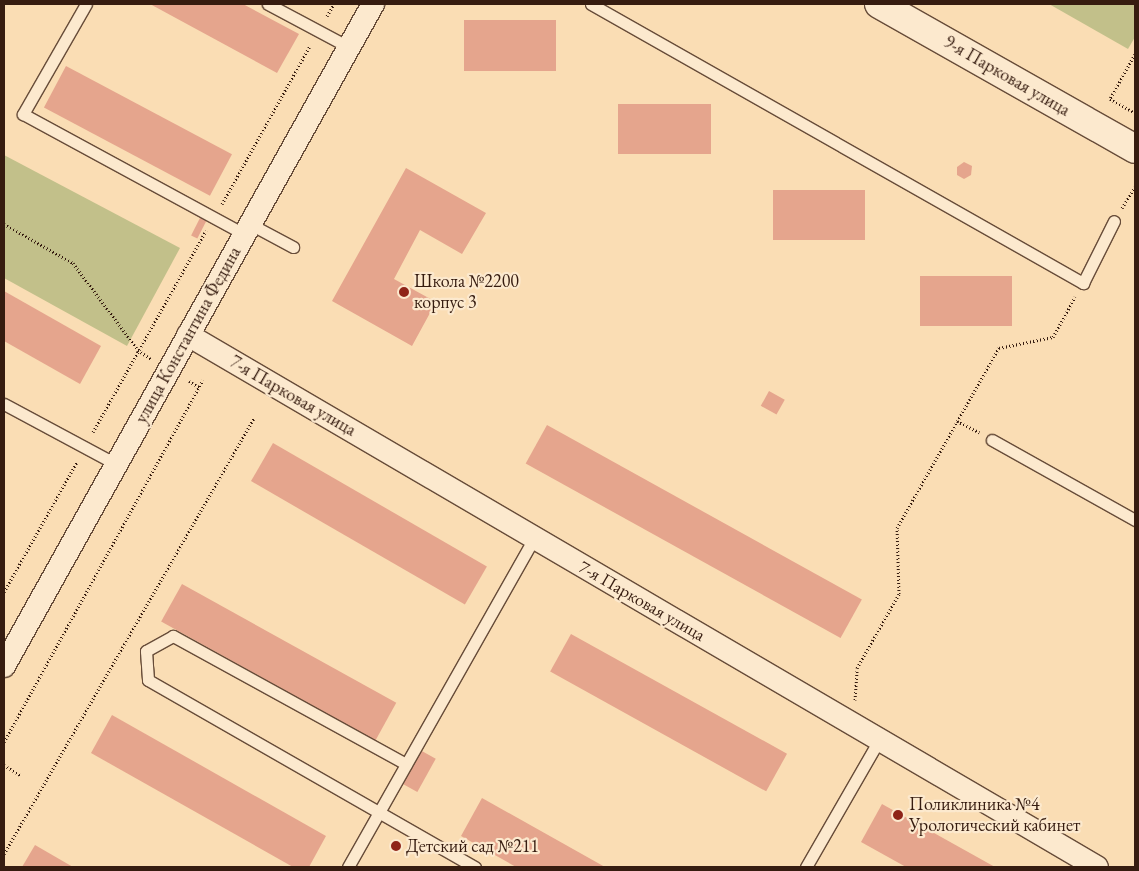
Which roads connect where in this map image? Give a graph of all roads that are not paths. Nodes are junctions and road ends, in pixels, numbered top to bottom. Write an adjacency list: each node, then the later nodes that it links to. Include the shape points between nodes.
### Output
1 (86, 4): 9 (lane, via 24,114 214,218)
2 (268, 4): 6 (lane)
3 (373, 4): 6 (street, улица Константина Федина)
4 (591, 4): 8 (lane, via 1083,283)
5 (879, 4): 7 (main road, 9-я Парковая улица)
6 (349, 47): 9 (street, улица Константина Федина)
7 (1135, 149)
8 (1114, 221)
9 (247, 229): 10 (lane); 11 (street, улица Константина Федина)
10 (293, 247)
11 (188, 335): 14 (street, улица Константина Федина); 16 (street, 7-я Парковая улица)
12 (4, 404): 14 (lane)
13 (992, 440): 15 (lane)
14 (116, 464): 17 (street, улица Константина Федина)
15 (1135, 520)
16 (534, 538): 18 (street, 7-я Парковая улица); 19 (lane)
17 (4, 666)
18 (879, 740): 23 (lane); 24 (street, 7-я Парковая улица)
19 (406, 764): 20 (lane); 20 (lane, via 173,636 146,651 148,680)
20 (379, 812): 21 (lane); 22 (lane)
21 (348, 867)
22 (475, 867)
23 (806, 867)
24 (1097, 867)

